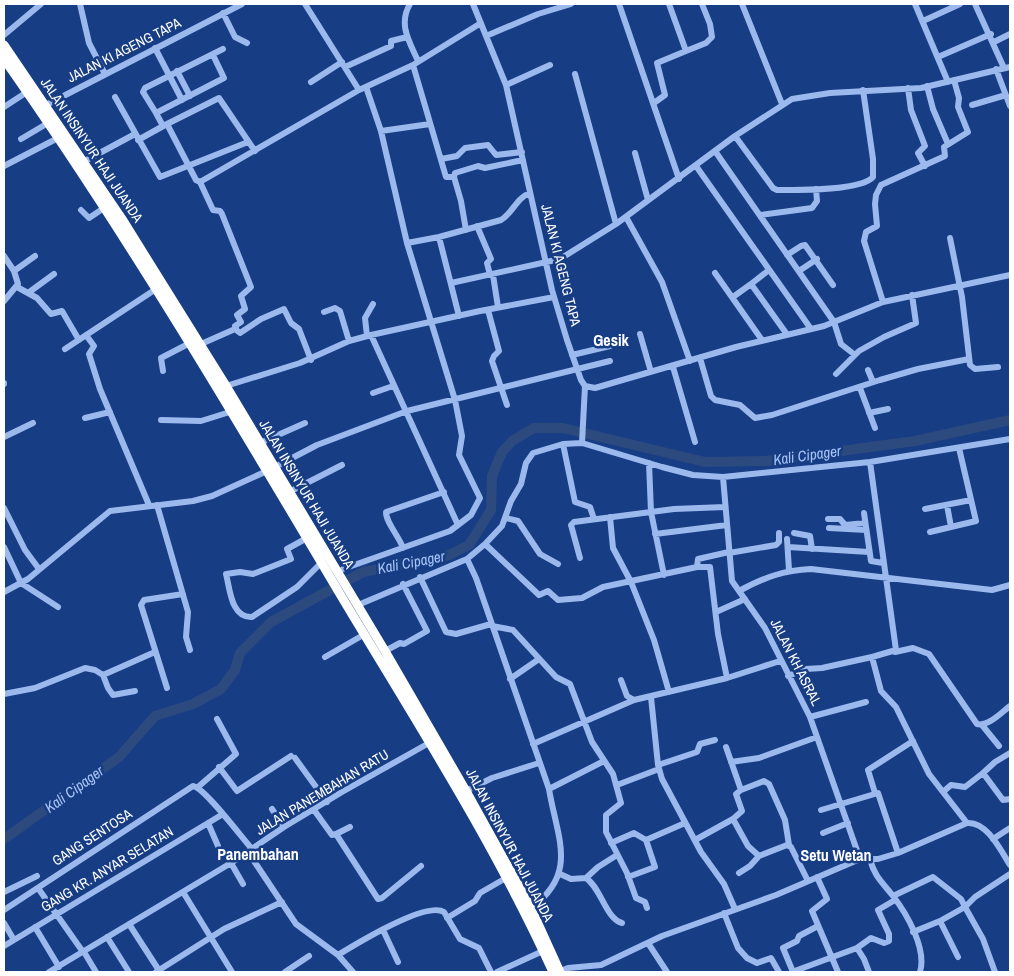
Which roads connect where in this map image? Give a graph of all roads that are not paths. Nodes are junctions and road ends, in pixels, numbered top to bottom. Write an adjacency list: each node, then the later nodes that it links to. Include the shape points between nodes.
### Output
1 (41, 4): 20 (street)
2 (80, 4): 37 (street, via 88,43)
3 (242, 4): 15 (street, JALAN KI AGENG TAPA)
4 (304, 4): 33 (street)
5 (410, 4): 22 (street, via 404,19)
6 (473, 4): 17 (street, JALAN KI AGENG TAPA)
7 (571, 4): 21 (street, via 532,16)
8 (619, 4): 53 (street)
9 (669, 4): 28 (street)
10 (702, 4): 28 (street, via 712,37)
11 (742, 4): 54 (street)
12 (915, 4): 16 (street)
13 (960, 4): 16 (street)
14 (978, 4): 18 (street)
15 (223, 13): 23 (street, via 235,37); 26 (street, JALAN KI AGENG TAPA)
16 (923, 21): 30 (street)
17 (481, 22): 21 (street, JALAN KI AGENG TAPA); 32 (street)
18 (991, 34): 24 (street); 30 (street)
19 (1010, 34): 24 (street)
20 (4, 35)
21 (486, 36): 43 (street, JALAN KI AGENG TAPA)
22 (407, 37): 32 (street); 33 (street, via 391,41 392,46)
23 (247, 42)
24 (994, 42): 35 (street)
25 (4, 45): 55 (highway, JALAN INSINYUR HAJI JUANDA)
26 (155, 48): 37 (street, JALAN KI AGENG TAPA); 39 (street)
27 (223, 49): 29 (street)
28 (686, 51): 53 (street, via 657,63 665,95)
29 (213, 55): 38 (street); 50 (street, via 224,78)
30 (938, 57): 41 (street)
31 (4, 59): 48 (highway, JALAN INSINYUR HAJI JUANDA)
32 (416, 63): 45 (street); 61 (street)
33 (344, 64): 42 (street); 45 (street)
34 (550, 65): 43 (street)
35 (1007, 68): 36 (street)
36 (996, 69): 41 (street); 49 (street)
37 (103, 71): 55 (street, JALAN KI AGENG TAPA)
38 (177, 71): 39 (street); 50 (street)
39 (170, 74): 52 (street); 59 (street, via 143,90)
40 (575, 74): 94 (street)
41 (951, 81): 44 (street); 69 (street, via 969,130)
42 (311, 82)
43 (506, 85): 72 (street, JALAN KI AGENG TAPA)
44 (928, 86): 46 (street); 69 (street, via 933,109)
45 (362, 88): 63 (street); 70 (street)
46 (908, 88): 47 (street); 80 (street, via 925,146 918,153)
47 (862, 90): 54 (street, via 798,97); 86 (street, via 873,159 872,178 858,184)
48 (27, 92): 58 (street); 60 (highway, JALAN INSINYUR HAJI JUANDA)
49 (1006, 95): 56 (street); 57 (street)
50 (190, 96): 52 (street)
51 (115, 97): 65 (street)
52 (182, 100): 59 (street)
53 (654, 103): 84 (street)
54 (782, 104): 64 (street)
55 (46, 105): 77 (highway, JALAN INSINYUR HAJI JUANDA)
56 (972, 105)
57 (1010, 106)
58 (4, 107)
59 (156, 113): 62 (street)
60 (48, 123): 66 (highway, JALAN INSINYUR HAJI JUANDA); 67 (street)
61 (430, 124): 63 (street); 75 (street)
62 (165, 125): 65 (street); 68 (street, via 220,99); 81 (street)
63 (381, 131): 100 (street)
64 (735, 136): 71 (street); 86 (street, via 773,188)
65 (136, 137): 77 (street); 81 (street, via 159,177)
66 (58, 138): 78 (street); 89 (highway, JALAN INSINYUR HAJI JUANDA)
67 (21, 139)
68 (248, 142): 70 (street); 81 (street)
69 (948, 144): 80 (street, via 944,148 945,156)
70 (255, 151): 85 (street)
71 (716, 151): 79 (street); 91 (street)
72 (522, 152): 74 (street); 76 (street, JALAN KI AGENG TAPA)
73 (635, 153): 88 (street)
74 (494, 155): 75 (street, via 486,145 465,148 457,156); 82 (street)
75 (441, 160): 83 (street, via 446,177)
76 (523, 160): 82 (street); 87 (street, JALAN KI AGENG TAPA)
77 (83, 162): 93 (highway, JALAN INSINYUR HAJI JUANDA)
78 (4, 166)
79 (696, 166): 84 (street); 106 (street)
80 (925, 166): 124 (street, via 884,184 876,195 877,228 866,232 864,241)
81 (188, 167): 85 (street)
82 (496, 167): 83 (street, via 478,166 455,173)
83 (454, 177): 96 (street)
84 (679, 179): 88 (street)
85 (200, 182): 132 (street, via 213,210 221,213 251,288 241,296 245,310 237,315 241,322)
86 (816, 189): 91 (street, via 816,204 812,208)
87 (530, 193): 95 (street, via 521,198 506,217); 105 (street, JALAN KI AGENG TAPA)
88 (648, 200): 92 (street)
89 (104, 208): 90 (street, via 89,218); 93 (highway, JALAN INSINYUR HAJI JUANDA)
90 (81, 210)
91 (760, 214): 101 (street)
92 (626, 216): 94 (street); 151 (street, via 662,282)
93 (118, 222): 99 (highway, JALAN INSINYUR HAJI JUANDA)
94 (616, 224): 105 (street, via 560,259)
95 (477, 226): 96 (street); 111 (street, via 491,259 487,264)
96 (466, 230): 97 (street)
97 (439, 237): 100 (street); 113 (street)
98 (950, 238): 116 (street)
99 (130, 239): 118 (highway, JALAN INSINYUR HAJI JUANDA); 142 (highway, JALAN INSINYUR HAJI JUANDA)
100 (407, 243): 131 (street)
101 (787, 255): 104 (street, via 803,245); 107 (street)
102 (4, 256): 108 (street)
103 (35, 256): 108 (street)
104 (816, 259): 107 (street); 115 (street)
105 (547, 262): 111 (street); 121 (street, JALAN KI AGENG TAPA)
106 (769, 270): 114 (street); 133 (street)
107 (799, 271): 130 (street)
108 (14, 272): 117 (street)
109 (715, 273): 122 (street)
110 (54, 274): 119 (street)
111 (492, 275): 113 (street); 126 (street)
112 (1010, 275): 116 (street)
113 (451, 283): 129 (street)
114 (751, 284): 122 (street); 134 (street)
115 (833, 285)
116 (960, 285): 120 (street); 148 (street)
117 (17, 288): 119 (street); 123 (street)
118 (156, 289): 136 (street); 141 (highway, JALAN INSINYUR HAJI JUANDA)
119 (28, 293): 138 (street, via 51,314 62,311)
120 (907, 296): 124 (street); 146 (street, via 916,324 884,337)
121 (554, 297): 126 (street); 145 (street, JALAN KI AGENG TAPA)
122 (733, 297): 139 (street)
123 (4, 301)
124 (883, 302): 130 (street)
125 (373, 304): 137 (street, via 365,318)
126 (498, 307): 127 (street)
127 (488, 310): 129 (street); 163 (street, via 499,351 492,359)
128 (324, 312): 140 (street, via 335,308 340,311)
129 (459, 316): 131 (street)
130 (834, 322): 133 (street); 146 (street, via 845,347)
131 (430, 323): 137 (street); 166 (street)
132 (236, 328): 142 (street); 149 (street, via 240,332 284,309 291,323 299,329)
133 (812, 329): 134 (street)
134 (786, 333): 139 (street)
135 (640, 334): 157 (street)
136 (86, 335): 138 (street); 171 (street, via 94,345 89,354)
137 (369, 336): 140 (street); 161 (street)
138 (78, 340): 144 (street)
139 (762, 340): 147 (street)
140 (349, 341): 149 (street)
141 (190, 342): 156 (street, via 161,358); 169 (highway, JALAN INSINYUR HAJI JUANDA)
142 (200, 344): 160 (highway, JALAN INSINYUR HAJI JUANDA)
143 (610, 346): 145 (street)
144 (65, 349)
145 (572, 355): 154 (street, JALAN KI AGENG TAPA)
146 (855, 355): 158 (street)
147 (700, 358): 151 (street); 164 (street, via 711,396 747,411 755,418 772,416)
148 (969, 359): 153 (street, via 975,369); 159 (street)
149 (311, 360): 160 (street)
150 (610, 361): 154 (street)
151 (690, 361): 152 (street)
152 (672, 367): 157 (street); 181 (street)
153 (998, 367)
154 (577, 369): 162 (street, JALAN KI AGENG TAPA); 163 (street)
155 (868, 370): 159 (street)
156 (162, 371)
157 (651, 372): 162 (street, via 595,388)
158 (836, 374)
159 (873, 382): 164 (street)
160 (226, 386): 182 (highway, JALAN INSINYUR HAJI JUANDA)
161 (393, 386): 165 (street); 170 (street)
162 (585, 386): 180 (street)
163 (500, 388): 166 (street); 167 (street)
164 (860, 388): 172 (street)
165 (373, 393)
166 (455, 400): 170 (street); 206 (street, via 462,436 458,455 480,498 471,516)
167 (507, 405)
168 (888, 409): 172 (street)
169 (233, 411): 174 (street, via 201,420); 188 (highway, JALAN INSINYUR HAJI JUANDA)
170 (407, 411): 188 (street, via 317,445); 191 (street)
171 (110, 412): 173 (street); 193 (street)
172 (869, 413): 177 (street)
173 (85, 418)
174 (161, 420)
175 (33, 423): 178 (street)
176 (305, 423): 182 (street)
177 (875, 428)
178 (4, 437)
179 (1010, 438): 184 (street)
180 (582, 442): 183 (street); 186 (street)
181 (695, 442)
182 (260, 443): 188 (highway, JALAN INSINYUR HAJI JUANDA)
183 (563, 444): 202 (street, via 536,452 528,460); 203 (street, via 575,502 590,506)
184 (959, 448): 185 (street); 192 (street)
185 (870, 462): 189 (street); 228 (street)
186 (649, 463): 189 (street, via 693,475); 199 (street)
187 (342, 465): 190 (street)
188 (271, 469): 190 (highway, JALAN INSINYUR HAJI JUANDA); 194 (street, via 212,496); 216 (highway, JALAN INSINYUR HAJI JUANDA)
189 (723, 477): 196 (street, JALAN KH ASRAL)
190 (288, 492): 232 (highway, JALAN INSINYUR HAJI JUANDA)
191 (444, 492): 206 (street); 221 (street, via 386,512)
192 (971, 500): 195 (street); 209 (street, via 976,521)
193 (149, 505): 194 (street); 231 (street, via 104,514)
194 (157, 505): 244 (street)
195 (947, 505): 198 (street); 209 (street)
196 (725, 507): 199 (street); 207 (street, JALAN KH ASRAL)
197 (4, 508): 231 (street, via 25,550)
198 (925, 509)
199 (651, 512): 201 (street); 215 (street)
200 (864, 513): 208 (street)
201 (610, 516): 203 (street); 237 (street, via 613,547)
202 (506, 518): 218 (street, via 500,530); 229 (street, via 518,521 540,554)
203 (594, 519): 225 (street, via 572,524)
204 (828, 519): 205 (street)
205 (840, 519): 208 (street, via 845,525); 211 (street)
206 (458, 525): 221 (street)
207 (727, 525): 215 (street); 224 (street, JALAN KH ASRAL)
208 (866, 526): 211 (street); 223 (street)
209 (952, 527): 212 (street)
210 (829, 528): 211 (street)
211 (841, 528)
212 (930, 532)
213 (778, 533): 224 (street, via 776,545)
214 (794, 533): 222 (street, via 810,536)
215 (655, 534): 234 (street)
216 (308, 538): 227 (highway, JALAN INSINYUR HAJI JUANDA); 227 (street, via 287,549 291,559 253,574 226,574 235,608 242,615 252,617 298,587)
217 (787, 539): 220 (street)
218 (485, 544): 226 (street); 237 (street, via 539,594 548,591 558,600 582,598 603,587)
219 (4, 547): 238 (street)
220 (788, 547): 222 (street); 233 (street)
221 (403, 548): 232 (street)
222 (812, 549): 223 (street)
223 (869, 552): 228 (street, via 870,561)
224 (729, 553): 230 (street, via 698,559); 241 (street, JALAN KH ASRAL, via 732,581)
225 (580, 558)
226 (466, 559): 235 (street); 249 (street, via 476,578)
227 (322, 562): 232 (highway, JALAN INSINYUR HAJI JUANDA)
228 (883, 563): 236 (street)
229 (558, 564)
230 (697, 567): 234 (street); 248 (street, via 712,569)
231 (39, 569): 238 (street)
232 (337, 570): 243 (highway, JALAN INSINYUR HAJI JUANDA)
233 (789, 570): 236 (street); 241 (street, via 761,579)
234 (664, 574): 237 (street)
235 (420, 577): 239 (street); 249 (street, via 446,632 456,634)
236 (885, 577): 240 (street, via 992,590); 254 (street)
237 (631, 582): 267 (street, via 661,659)
238 (21, 583): 242 (street); 247 (street)
239 (403, 584): 246 (street); 252 (street, via 427,630)
240 (1010, 585)
241 (739, 591): 245 (street, JALAN KH ASRAL)
242 (4, 592)
243 (346, 595): 246 (highway, JALAN INSINYUR HAJI JUANDA); 250 (highway, JALAN INSINYUR HAJI JUANDA)
244 (184, 598): 251 (street); 253 (street, via 142,604)
245 (745, 599): 248 (street); 258 (street, JALAN KH ASRAL, via 765,628)
246 (358, 605): 252 (highway, JALAN INSINYUR HAJI JUANDA)
247 (58, 607)
248 (716, 612): 263 (street)
249 (491, 625): 257 (street, via 513,630); 262 (street)
250 (365, 634): 255 (street); 261 (highway, JALAN INSINYUR HAJI JUANDA)
251 (190, 650)
252 (385, 651): 261 (highway, JALAN INSINYUR HAJI JUANDA)
253 (155, 652): 259 (street); 265 (street)
254 (895, 652): 256 (street); 276 (street, via 913,648 929,654 965,709 977,724)
255 (325, 657)
256 (872, 657): 260 (street, via 806,669); 279 (street, via 879,687 896,707)
257 (539, 659): 262 (street); 275 (street, via 557,678 569,682)
258 (780, 661): 260 (street, JALAN KH ASRAL); 263 (street)
259 (103, 674): 266 (street, via 113,695); 268 (street, via 85,668 35,688)
260 (788, 676): 273 (street, JALAN KH ASRAL)
261 (396, 678): 280 (highway, JALAN INSINYUR HAJI JUANDA); 295 (highway, JALAN INSINYUR HAJI JUANDA)
262 (510, 678): 281 (street)
263 (727, 678): 267 (street)
264 (621, 680): 270 (street, via 627,696)
265 (167, 688)
266 (135, 690)
267 (669, 692): 269 (street)
268 (4, 694)
269 (651, 697): 270 (street); 289 (street)
270 (634, 700): 275 (street)
271 (866, 702): 273 (street)
272 (1010, 706): 276 (street)
273 (810, 717): 277 (street, JALAN KH ASRAL)
274 (217, 719): 288 (street, GANG SENTOSA, via 236,754)
275 (586, 721): 281 (street); 285 (street, via 592,742)
276 (982, 725): 282 (street)
277 (817, 737): 286 (street, via 759,758); 300 (street, JALAN KH ASRAL)
278 (715, 740): 289 (street, via 700,744 698,752)
279 (913, 741): 296 (street, via 929,774); 297 (street, via 868,770)
280 (429, 742): 299 (street, JALAN PANEMBAHAN RATU); 301 (highway, JALAN INSINYUR HAJI JUANDA)
281 (533, 744): 287 (street)
282 (999, 746)
283 (726, 747): 286 (street)
284 (1010, 753): 290 (street)
285 (604, 761): 292 (street); 293 (street)
286 (731, 762): 294 (street)
287 (538, 763): 293 (street); 295 (street, via 492,778)
288 (219, 767): 291 (street, GANG SENTOSA); 299 (street, via 237,791 293,757)
289 (659, 767): 292 (street); 309 (street)
290 (983, 773): 296 (street, via 966,788 951,785); 298 (street, via 1002,800)
291 (195, 786): 305 (street); 341 (street, GANG SENTOSA)
292 (617, 786): 319 (street, via 621,803 605,818)
293 (549, 789): 332 (street, via 560,842)
294 (741, 790): 306 (street, via 736,795 742,811); 320 (street, via 764,781 769,784 785,820)
295 (466, 791): 301 (highway, JALAN INSINYUR HAJI JUANDA)
296 (943, 792): 310 (street)
297 (875, 793): 300 (street); 323 (street, via 880,794)
298 (1010, 799)
299 (327, 802): 303 (street, JALAN PANEMBAHAN RATU)
300 (842, 804): 304 (street); 307 (street, JALAN KH ASRAL)
301 (469, 805): 337 (highway, JALAN INSINYUR HAJI JUANDA); 347 (highway, JALAN INSINYUR HAJI JUANDA)
302 (272, 809): 311 (street)
303 (314, 810): 311 (street, JALAN PANEMBAHAN RATU); 315 (street, via 332,835)
304 (821, 810)
305 (222, 814): 308 (street, GANG KR. ANYAR SELATAN); 322 (street)
306 (734, 819): 318 (street); 325 (street, via 748,846)
307 (848, 822): 314 (street); 326 (street, JALAN KH ASRAL)
308 (208, 823): 321 (street); 351 (street, GANG KR. ANYAR SELATAN)
309 (685, 823): 317 (street); 318 (street)
310 (967, 823): 316 (street, via 977,825); 323 (street)
311 (284, 827): 322 (street, JALAN PANEMBAHAN RATU)
312 (350, 827): 315 (street)
313 (1010, 828): 316 (street)
314 (823, 833)
315 (336, 834): 330 (street, via 378,899)
316 (993, 839): 329 (street)
317 (646, 840): 319 (street, via 634,833); 335 (street, via 655,867)
318 (695, 840): 349 (street, via 724,884)
319 (611, 843): 324 (street)
320 (790, 845): 325 (street); 339 (street)
321 (218, 846)
322 (250, 851): 328 (street, JALAN PANEMBAHAN RATU); 345 (street)
323 (898, 853): 327 (street)
324 (618, 855): 335 (street); 338 (street)
325 (759, 856): 331 (street)
326 (860, 859): 327 (street); 336 (street)
327 (870, 859): 344 (street, via 875,875)
328 (231, 863): 340 (street); 343 (street, JALAN PANEMBAHAN RATU)
329 (1010, 865)
330 (421, 866)
331 (739, 873)
332 (560, 874): 338 (street, via 571,880); 347 (street, via 547,896)
333 (1010, 874): 346 (street)
334 (37, 876): 342 (street)
335 (628, 877): 348 (street, via 636,898 645,902)
336 (817, 877): 339 (street); 358 (street, via 827,899 812,910)
337 (506, 878): 353 (street); 368 (highway, JALAN INSINYUR HAJI JUANDA)
338 (586, 878): 356 (street, via 597,887 599,896 617,922)
339 (808, 881): 349 (street)
340 (243, 884)
341 (38, 888): 350 (street, GANG SENTOSA); 351 (street)
342 (4, 892)
343 (183, 892): 357 (street, JALAN PANEMBAHAN RATU); 363 (street)
344 (894, 898): 346 (street, via 932,877 961,899); 361 (street); 367 (street, via 878,910 889,941 884,943 871,938)
345 (282, 902): 363 (street); 370 (street, via 301,928)
346 (965, 907): 354 (street); 393 (street, via 983,939)
347 (530, 908): 386 (highway, JALAN INSINYUR HAJI JUANDA)
348 (647, 908)
349 (735, 909): 352 (street)
350 (4, 910)
351 (57, 913): 359 (street, GANG KR. ANYAR SELATAN); 369 (street)
352 (724, 913): 365 (street); 388 (street, via 741,952 757,963 771,958)
353 (447, 918): 360 (street, via 442,910 430,911); 384 (street, via 463,942 479,948)
354 (940, 921): 361 (street); 372 (street)
355 (4, 922): 364 (street)
356 (622, 923)
357 (129, 924): 362 (street, JALAN PANEMBAHAN RATU); 380 (street)
358 (818, 926): 373 (street); 389 (street, via 783,948)
359 (35, 927): 364 (street, GANG KR. ANYAR SELATAN); 375 (street)
360 (383, 930): 370 (street); 374 (street)
361 (914, 932): 392 (street, via 920,954)
362 (107, 937): 369 (street, JALAN PANEMBAHAN RATU); 379 (street)
363 (210, 939): 380 (street); 381 (street)
364 (14, 940): 366 (street, GANG KR. ANYAR SELATAN)
365 (648, 943): 386 (street, via 601,965); 387 (street)
366 (4, 946)
367 (857, 948): 373 (street); 391 (street)
368 (543, 951): 385 (street); 386 (highway, JALAN INSINYUR HAJI JUANDA)
369 (83, 952): 375 (street, JALAN PANEMBAHAN RATU); 378 (street)
370 (338, 955): 383 (street)
371 (309, 956): 382 (street)
372 (958, 956)
373 (832, 957): 389 (street); 390 (street)
374 (398, 962)
375 (60, 966): 376 (street, JALAN PANEMBAHAN RATU); 377 (street)
376 (50, 972)
377 (65, 972)
378 (96, 972)
379 (129, 972)
380 (158, 972)
381 (232, 972)
382 (284, 972)
383 (353, 972)
384 (491, 972)
385 (497, 972)
386 (558, 972)
387 (668, 972)
388 (779, 972)
389 (793, 972)
390 (838, 972)
391 (868, 972)
392 (920, 972)
393 (995, 972)

